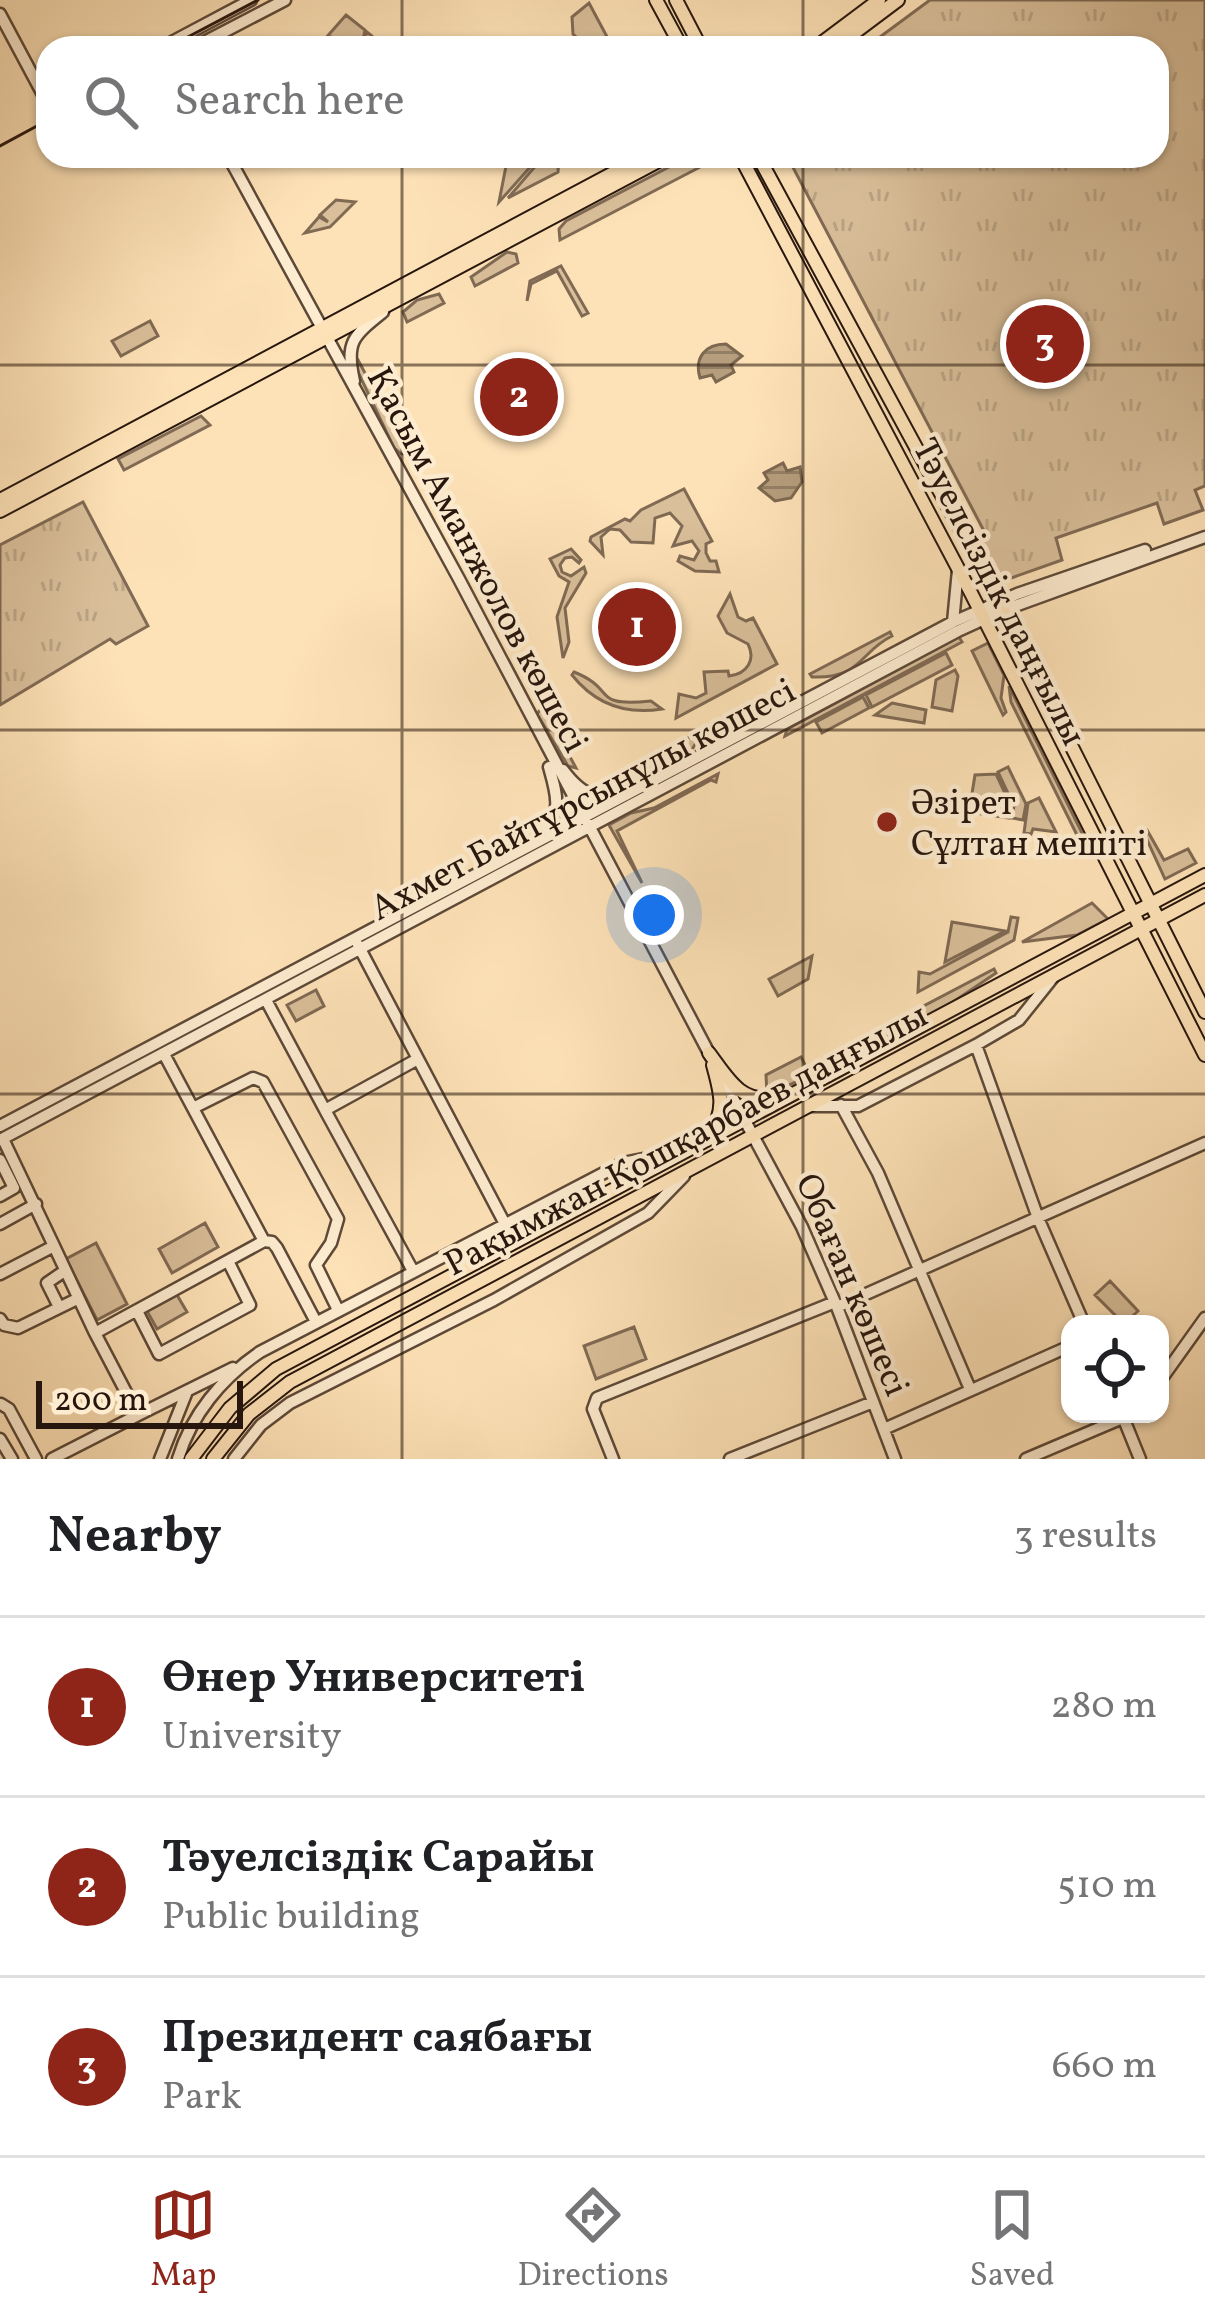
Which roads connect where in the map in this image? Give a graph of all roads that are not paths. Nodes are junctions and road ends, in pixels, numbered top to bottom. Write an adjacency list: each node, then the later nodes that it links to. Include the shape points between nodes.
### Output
1 (250, 0): 9 (street)
2 (285, 0): 10 (street)
3 (656, 0): 11 (main road)
4 (676, 0): 12 (main road)
5 (880, 0): 8 (main road); 13 (main road)
6 (898, 0): 8 (main road)
7 (0, 14): 15 (street)
8 (860, 28): 14 (main road)
9 (188, 36)
10 (216, 36)
11 (676, 36)
12 (695, 36)
13 (831, 36)
14 (850, 36)
15 (36, 83)
16 (234, 168): 23 (street, Қасым Аманжолов көшесі)
17 (623, 168): 23 (main road)
18 (646, 168): 22 (main road)
19 (744, 168): 21 (main road)
20 (764, 168): 29 (main road, Тәуелсіздік даңғылы)
21 (747, 170): 28 (main road, Тәуелсіздік даңғылы)
22 (395, 302): 23 (main road); 24 (street, via 349,349)
23 (324, 334): 24 (street, Қасым Аманжолов көшесі); 25 (main road); 26 (main road)
24 (361, 401): 32 (street, Қасым Аманжолов көшесі)
25 (0, 500)
26 (0, 511)
27 (1205, 533): 29 (street, Ахмет Байтұрсынұлы көшесі)
28 (958, 567): 30 (main road, Тәуелсіздік даңғылы); 31 (street)
29 (1001, 606): 30 (street, Ахмет Байтұрсынұлы көшесі); 39 (main road, Тәуелсіздік даңғылы)
30 (982, 614): 31 (street, Ахмет Байтұрсынұлы көшесі); 35 (street, Ахмет Байтұрсынұлы көшесі); 40 (main road, Тәуелсіздік даңғылы)
31 (953, 622): 33 (street, Ахмет Байтұрсынұлы көшесі)
32 (541, 740): 33 (street, via 589,794); 34 (street, Қасым Аманжолов көшесі); 36 (street, via 558,796 555,819)
33 (676, 765): 34 (street, Ахмет Байтұрсынұлы көшесі)
34 (582, 817): 35 (street, Қасым Аманжолов көшесі); 36 (street, Ахмет Байтұрсынұлы көшесі)
35 (589, 830): 44 (street, Ахмет Байтұрсынұлы көшесі); 49 (street, Қасым Аманжолов көшесі)
36 (493, 864): 43 (street, Ахмет Байтұрсынұлы көшесі)
37 (1205, 874): 39 (main road, Рақымжан Қошқарбаев даңғылы)
38 (1205, 895): 41 (main road, Рақымжан Қошқарбаев даңғылы)
39 (1149, 905): 40 (main road, Рақымжан Қошқарбаев даңғылы); 41 (main road, Тәуелсіздік даңғылы)
40 (1131, 914): 42 (main road, Тәуелсіздік даңғылы); 53 (main road, Рақымжан Қошқарбаев даңғылы)
41 (1157, 920): 42 (main road, Рақымжан Қошқарбаев даңғылы); 47 (main road, Тәуелсіздік даңғылы)
42 (1139, 930): 45 (main road, Рақымжан Қошқарбаев даңғылы); 51 (main road, Тәуелсіздік даңғылы)
43 (354, 938): 44 (street); 59 (street, Ахмет Байтұрсынұлы көшесі)
44 (361, 950): 46 (street, Ахмет Байтұрсынұлы көшесі); 52 (street)
45 (1055, 975): 48 (street, via 1019,1020); 55 (main road, Рақымжан Қошқарбаев даңғылы)
46 (266, 1000): 50 (street, Ахмет Байтұрсынұлы көшесі); 57 (street)
47 (1205, 1012)
48 (976, 1045): 54 (street, via 857,1106); 68 (street)
49 (709, 1053): 53 (main road, via 733,1086 756,1100); 58 (street, Қасым Аманжолов көшесі); 61 (main road, via 722,1103)
50 (164, 1054): 56 (street); 59 (street, Ахмет Байтұрсынұлы көшесі)
51 (1205, 1055)
52 (416, 1060): 57 (street); 70 (street)
53 (816, 1083): 58 (main road)
54 (841, 1105): 55 (street); 76 (street)
55 (807, 1107): 60 (main road, Рақымжан Қошқарбаев даңғылы)
56 (193, 1108): 71 (street); 82 (street, via 253,1078 263,1082 338,1219 316,1265)
57 (325, 1110): 75 (street)
58 (744, 1118): 60 (street, Обаған көшесі); 61 (main road)
59 (1, 1135): 67 (street)
60 (753, 1136): 65 (main road, Рақымжан Қошқарбаев даңғылы); 80 (street, Обаған көшесі)
61 (709, 1137): 63 (main road)
62 (1205, 1143): 68 (street)
63 (684, 1150): 70 (street, via 623,1163); 78 (main road)
64 (0, 1160): 66 (street, via 14,1188)
65 (690, 1169): 84 (main road, Рақымжан Қошқарбаев даңғылы); 89 (street, via 648,1214)
66 (0, 1196)
67 (35, 1204): 69 (street); 72 (street)
68 (1038, 1218): 76 (street); 85 (street)
69 (0, 1224)
70 (505, 1224): 75 (street)
71 (264, 1241): 73 (street); 88 (street, via 277,1248)
72 (54, 1246): 74 (street); 77 (street)
73 (228, 1261): 83 (street); 83 (street, via 250,1306 158,1354)
74 (63, 1271): 79 (street); 81 (street, via 47,1283)
75 (413, 1271): 82 (street)
76 (917, 1272): 80 (street); 94 (street)
77 (0, 1274)
78 (412, 1298): 84 (street); 109 (main road, via 276,1369 230,1408)
79 (77, 1299): 81 (street); 90 (street)
80 (836, 1304): 96 (street, Обаған көшесі); 112 (street, via 593,1402)
81 (59, 1306): 86 (street, via 18,1328)
82 (338, 1310): 88 (street)
83 (137, 1311): 90 (street)
84 (419, 1313): 89 (street); 110 (main road, Рақымжан Қошқарбаев даңғылы, via 290,1382 249,1414)
85 (1080, 1315)
86 (0, 1318)
87 (1205, 1318): 93 (street)
88 (316, 1322): 92 (street)
89 (428, 1331): 111 (street, via 290,1403)
90 (95, 1333): 99 (street)
91 (1061, 1350): 94 (street)
92 (256, 1354): 95 (street); 98 (street)
93 (1169, 1368)
94 (970, 1389): 102 (street)
95 (187, 1394): 98 (street); 99 (street); 107 (street)
96 (873, 1402): 102 (street, Обаған көшесі); 113 (street)
97 (0, 1405): 105 (street)
98 (201, 1412): 108 (street)
99 (138, 1415): 106 (street)
100 (1110, 1423): 115 (street)
101 (1128, 1423): 116 (street)
102 (884, 1430): 114 (street, Обаған көшесі)
103 (0, 1439): 104 (street)
104 (12, 1459)
105 (36, 1459)
106 (52, 1459)
107 (160, 1459)
108 (178, 1459)
109 (191, 1459)
110 (213, 1459)
111 (234, 1459)
112 (613, 1459)
113 (730, 1459)
114 (896, 1459)
115 (1027, 1459)
116 (1140, 1459)

